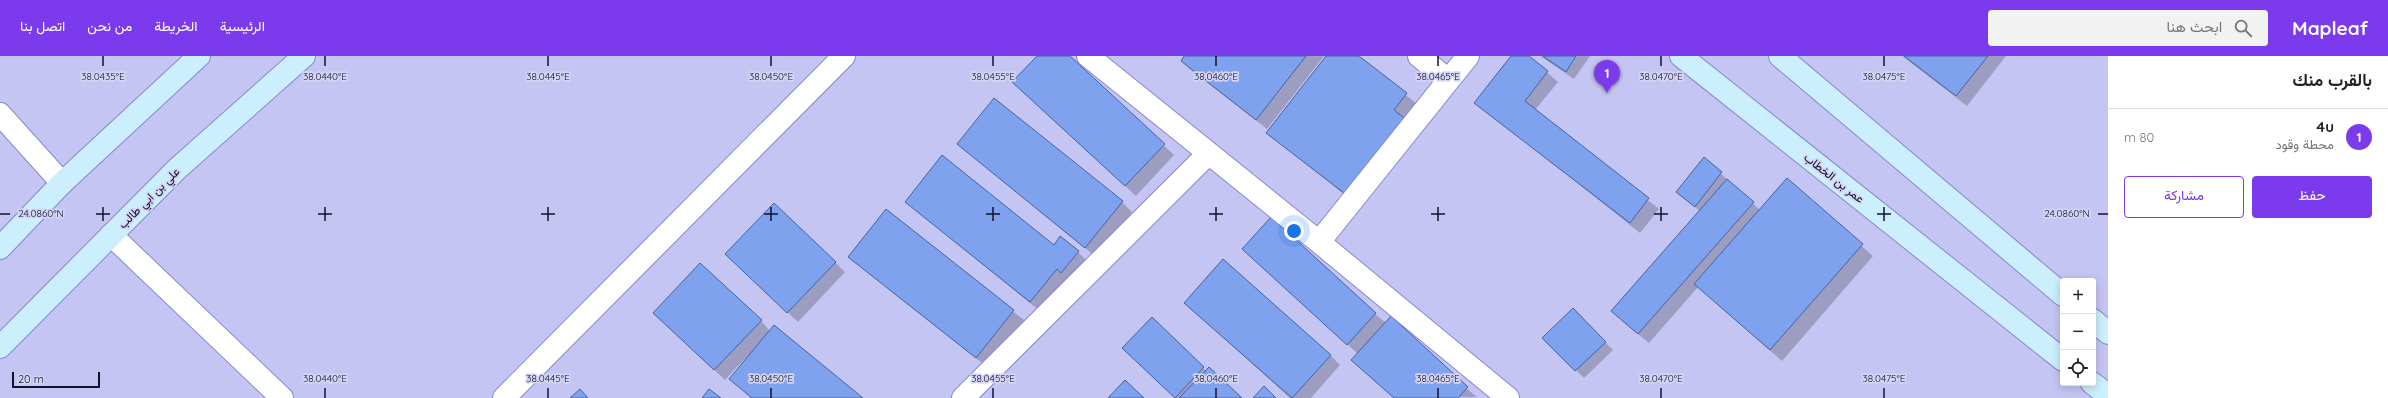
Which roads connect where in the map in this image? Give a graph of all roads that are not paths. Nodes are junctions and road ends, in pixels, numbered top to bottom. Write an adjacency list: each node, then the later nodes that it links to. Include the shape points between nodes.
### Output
1 (199, 56): 12 (street)
2 (304, 56): 13 (street, علي بن ابي طالب, via 177,169)
3 (844, 56): 25 (street)
4 (1419, 56): 9 (street)
5 (1468, 56): 9 (street)
6 (1681, 56): 20 (street, عمر بن الخطاب)
7 (1780, 56): 16 (street)
8 (1094, 58): 11 (street)
9 (1448, 80): 14 (street)
10 (0, 114): 12 (street)
11 (1208, 154): 14 (street); 26 (street)
12 (62, 183): 15 (street)
13 (111, 235): 19 (street, علي بن ابي طالب); 24 (street)
14 (1319, 242): 22 (street)
15 (0, 248)
16 (2060, 292)
17 (2096, 322): 18 (street)
18 (2108, 332)
19 (0, 347)
20 (2060, 358)
21 (2096, 386): 23 (street)
22 (1494, 394)
23 (2108, 395)
24 (282, 398)
25 (504, 398)
26 (963, 398)

